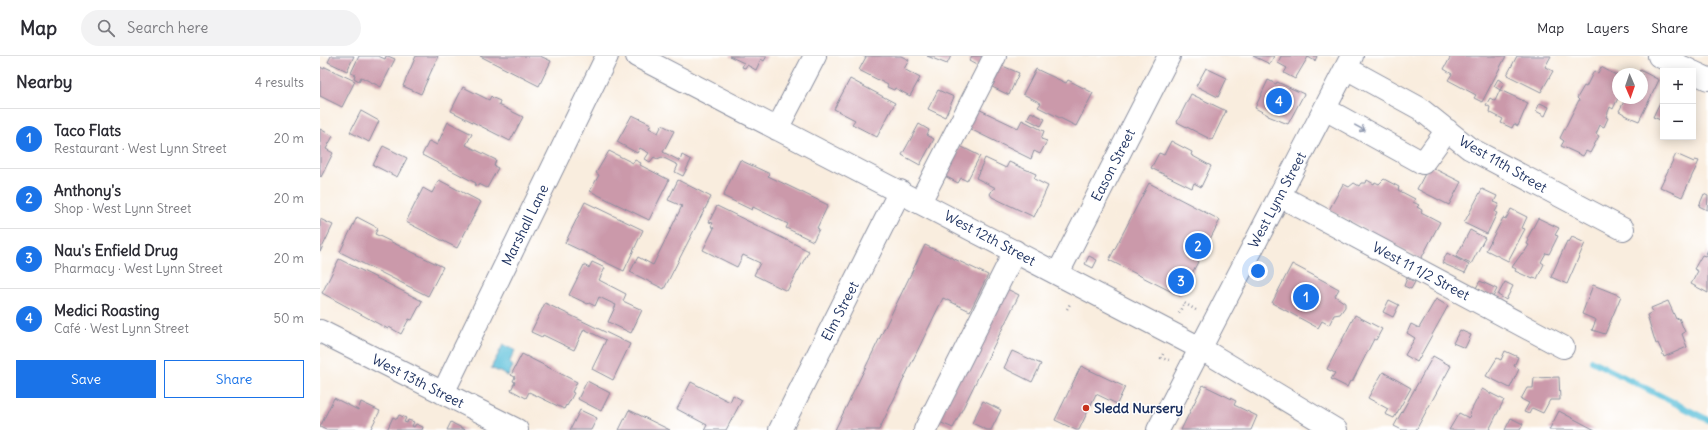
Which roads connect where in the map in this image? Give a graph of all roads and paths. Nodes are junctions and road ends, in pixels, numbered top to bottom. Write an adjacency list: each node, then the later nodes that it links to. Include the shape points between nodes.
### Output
1 (607, 56): 25 (street, Marshall Lane)
2 (815, 56): 12 (street)
3 (995, 56): 16 (street)
4 (1169, 56): 19 (street, Eason Street)
5 (1659, 56): 8 (street)
6 (641, 57): 12 (street, West 12th Street)
7 (1349, 62): 11 (street, West Lynn Street); 13 (street, West 11th Street, via 1419,108)
8 (1684, 68)
9 (1696, 74): 10 (street)
10 (1708, 79)
11 (1325, 109): 13 (street, one-way to 13, via 1423,163); 15 (street, West Lynn Street)
12 (777, 129): 14 (street, West 12th Street)
13 (1447, 130): 17 (street, West 11th Street, via 1470,148)
14 (900, 192): 16 (street, West 12th Street); 27 (street, Elm Street)
15 (1280, 196): 23 (street, West 11 1/2 Street); 24 (street, West Lynn Street)
16 (920, 202): 18 (street, West 12th Street)
17 (1623, 229)
18 (1015, 251): 19 (street, West 12th Street); 28 (street)
19 (1058, 273): 24 (street, West 12th Street)
20 (1184, 303): 21 (path)
21 (1197, 310)
22 (320, 332): 25 (street, West 13th Street)
23 (1563, 347)
24 (1200, 348): 29 (street, West Lynn Street); 30 (street, West 12th Street)
25 (443, 393): 26 (street, West 13th Street)
26 (517, 430)
27 (780, 430)
28 (924, 430)
29 (1158, 430)
30 (1336, 430)

